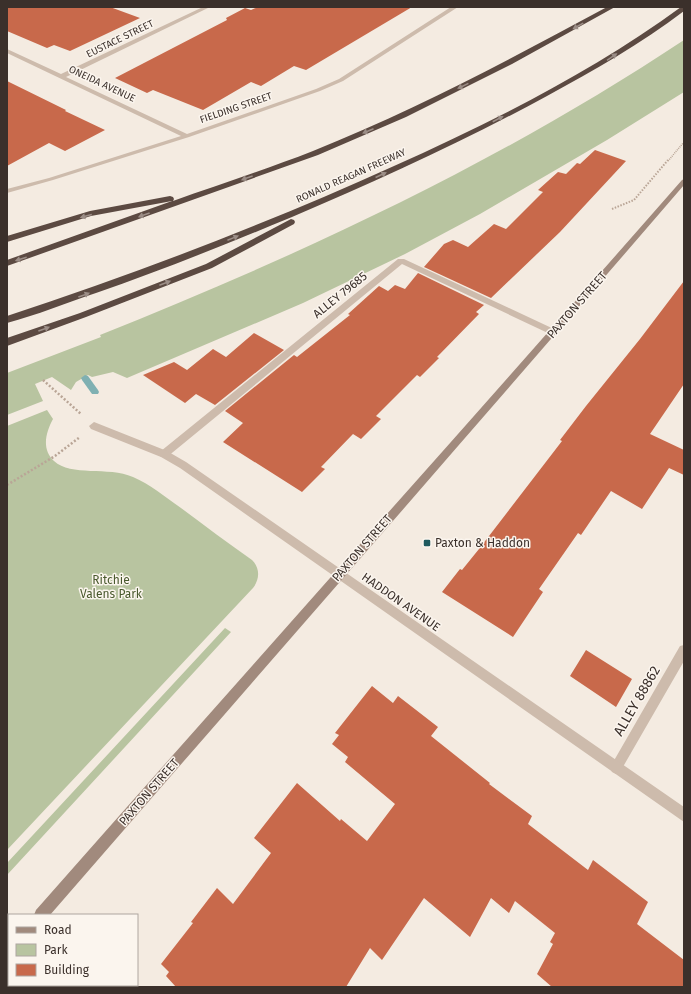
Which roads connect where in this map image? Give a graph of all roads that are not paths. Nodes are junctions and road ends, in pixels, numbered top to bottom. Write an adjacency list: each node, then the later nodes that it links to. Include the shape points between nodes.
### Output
1 (207, 7): 6 (street, EUSTACE STREET)
2 (456, 7): 7 (street, FIELDING STREET, via 341,80)
3 (612, 7): 11 (highway, one-way to 11, via 510,63 403,115 315,153)
4 (684, 8): 10 (highway, RONALD REAGAN FREEWAY, one-way to 4, via 476,131 592,69)
5 (7, 51): 6 (street, ONEIDA AVENUE)
6 (63, 76): 7 (street, ONEIDA AVENUE)
7 (187, 136): 9 (street, FIELDING STREET)
8 (684, 182): 15 (street, PAXTON STREET)
9 (7, 191)
10 (346, 192): 14 (highway, RONALD REAGAN FREEWAY, one-way to 10, via 197,253); 16 (highway, one-way to 10, via 209,266)
11 (207, 193): 12 (highway, one-way to 12, via 90,214); 13 (highway, one-way to 13)
12 (7, 239)
13 (7, 263)
14 (7, 320)
15 (553, 332): 18 (street, ALLEY 79685, via 401,261); 19 (street, PAXTON STREET, via 459,436)
16 (7, 342)
17 (94, 426): 18 (street, HADDON AVENUE)
18 (164, 454): 19 (street, HADDON AVENUE)
19 (340, 575): 21 (street, HADDON AVENUE); 23 (street, PAXTON STREET)
20 (684, 650): 21 (street, ALLEY 88862)
21 (616, 768): 22 (street, HADDON AVENUE)
22 (684, 815)
23 (43, 914)

